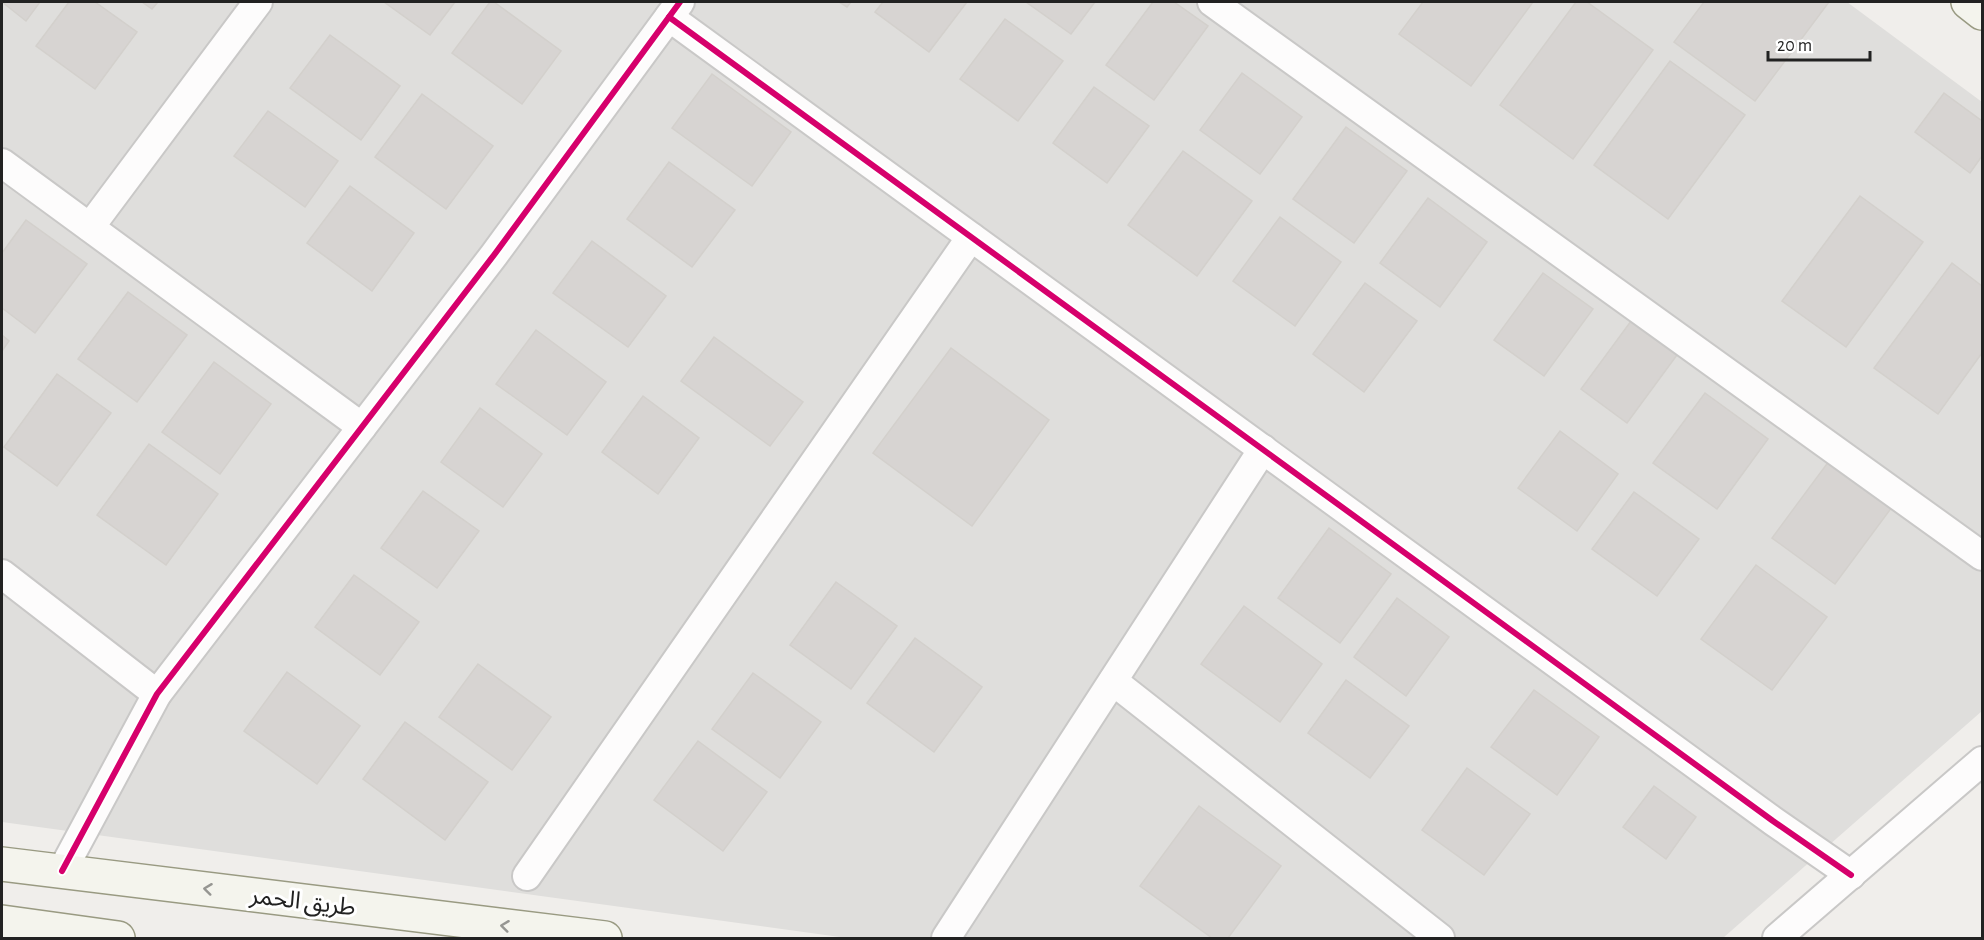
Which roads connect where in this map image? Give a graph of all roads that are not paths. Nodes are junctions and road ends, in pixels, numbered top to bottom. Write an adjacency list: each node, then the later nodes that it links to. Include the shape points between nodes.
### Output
1 (258, 2): 7 (street)
2 (1212, 2): 11 (street)
3 (1968, 2): 5 (street)
4 (675, 9): 8 (street); 9 (street)
5 (1983, 13)
6 (2, 163): 7 (street)
7 (90, 227): 9 (street)
8 (971, 237): 10 (street); 19 (street)
9 (362, 427): 14 (street)
10 (1263, 449): 13 (street); 18 (street)
11 (1983, 556)
12 (2, 574): 14 (street)
13 (1113, 681): 23 (street); 24 (street)
14 (157, 694): 17 (street)
15 (1983, 760): 18 (street)
16 (2, 864): 17 (street, طريق الحمر)
17 (62, 871): 22 (street, طريق الحمر, one-way to 17)
18 (1851, 874): 25 (street)
19 (528, 876)
20 (2, 922): 21 (street)
21 (118, 939)
22 (605, 939)
23 (945, 939)
24 (1440, 939)
25 (1777, 939)

